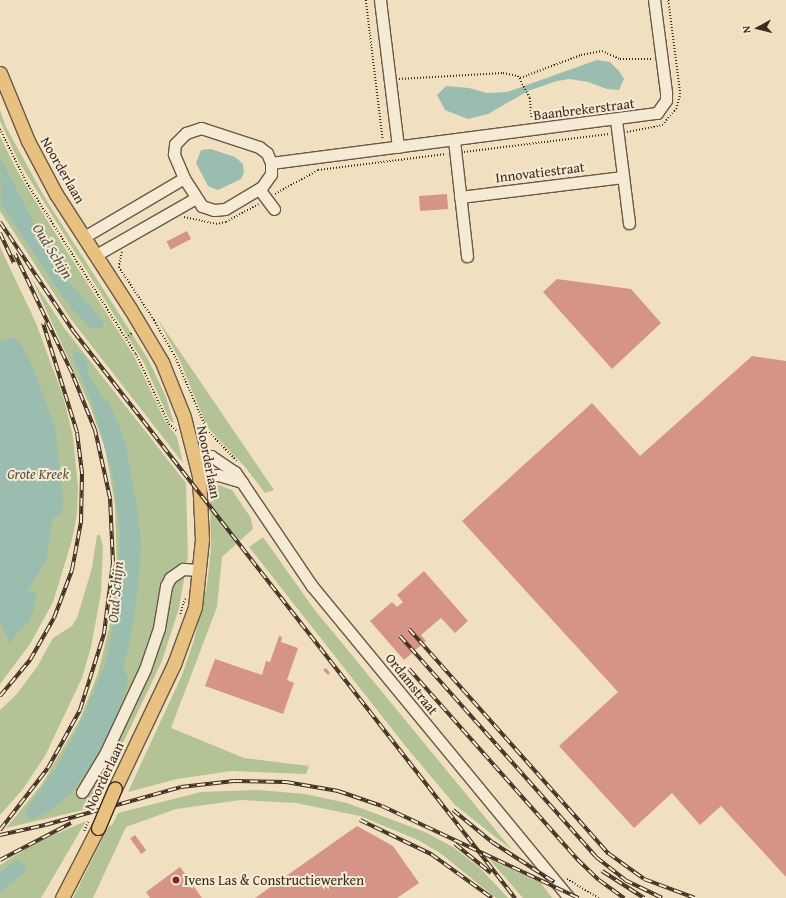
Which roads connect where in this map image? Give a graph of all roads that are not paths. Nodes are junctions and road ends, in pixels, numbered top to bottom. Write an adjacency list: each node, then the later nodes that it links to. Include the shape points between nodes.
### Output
1 (380, 0): 6 (street)
2 (654, 0): 4 (street, Baanbrekerstraat, via 666,100 662,108 650,116)
3 (0, 73): 15 (main road, Noorderlaan, via 28,141 56,194)
4 (616, 120): 5 (street, Baanbrekerstraat); 8 (street)
5 (454, 140): 6 (street, Baanbrekerstraat); 11 (street)
6 (398, 147): 7 (street, Baanbrekerstraat)
7 (271, 163): 9 (street, via 267,153 259,148 202,128 186,133 175,144 175,162); 10 (street, via 271,174)
8 (623, 177): 11 (street, Innovatiestraat); 14 (street)
9 (184, 178): 12 (street); 15 (street)
10 (259, 189): 12 (street, via 225,209 214,210 202,206); 13 (street)
11 (460, 197): 17 (street)
12 (196, 198): 16 (street)
13 (274, 209)
14 (629, 223)
15 (84, 237): 16 (main road, Noorderlaan)
16 (96, 255): 18 (main road, Noorderlaan, via 162,362 177,397)
17 (468, 256)
18 (194, 456): 19 (main road, Noorderlaan); 20 (street, Ordamstraat, via 211,456 219,459 235,472)
19 (198, 476): 20 (street, via 218,475); 21 (main road, Noorderlaan, via 202,519)
20 (242, 482): 24 (street, Ordamstraat, via 312,586)
21 (200, 570): 22 (street, via 183,569 170,578 166,586 159,628 145,669 105,754); 23 (main road, Noorderlaan, bridge, via 195,608 174,664 98,828)
22 (82, 792)
23 (62, 898)
24 (569, 898)

